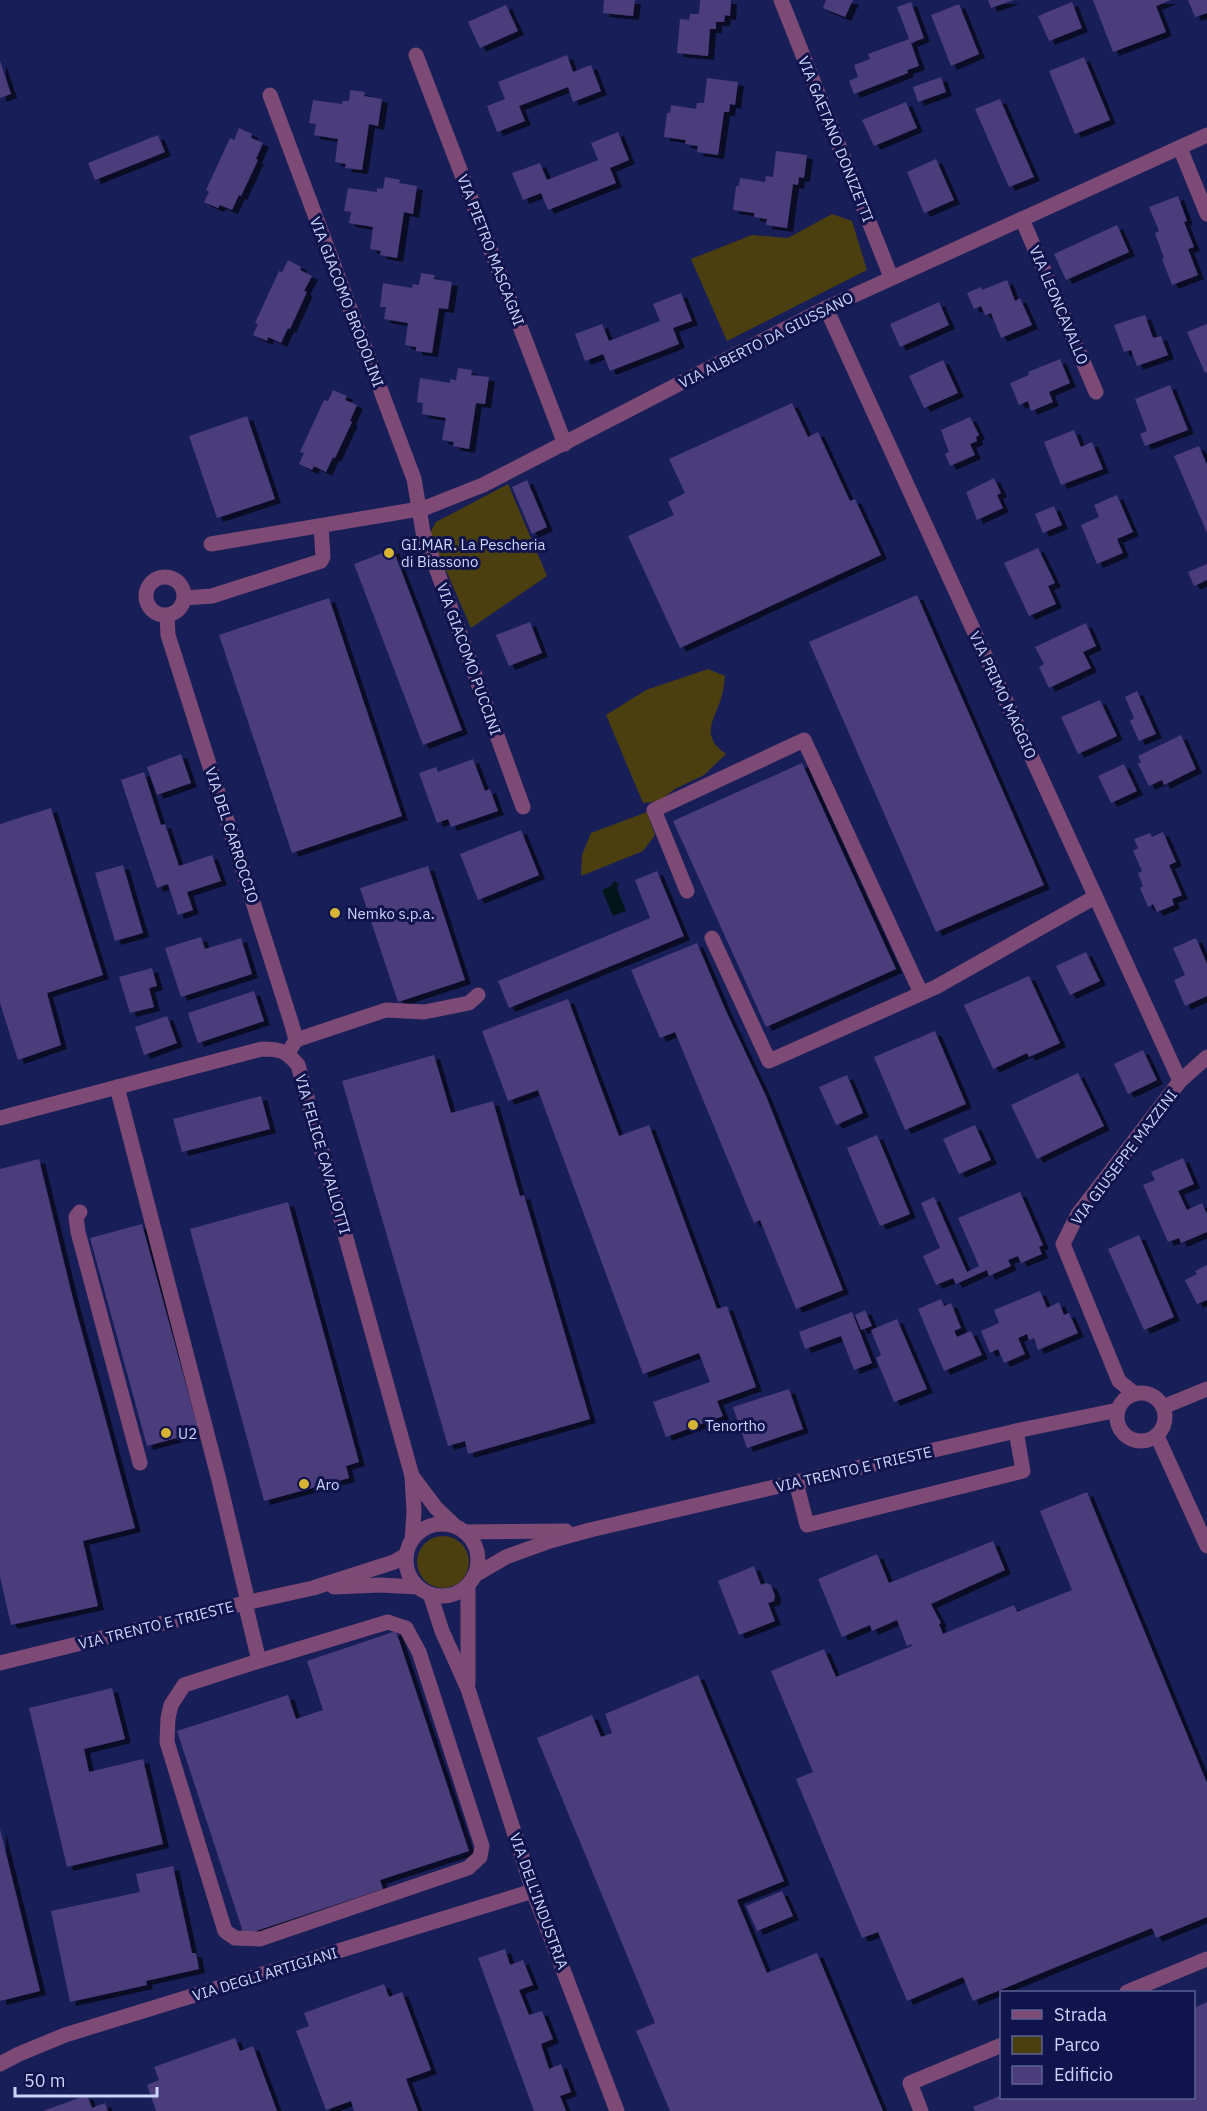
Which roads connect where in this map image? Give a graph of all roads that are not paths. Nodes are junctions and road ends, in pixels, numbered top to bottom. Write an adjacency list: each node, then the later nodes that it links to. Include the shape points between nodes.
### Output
1 (781, 0): 8 (street, VIA GAETANO DONIZETTI)
2 (416, 55): 11 (street, VIA PIETRO MASCAGNI)
3 (270, 95): 12 (street, VIA GIACOMO BRODOLINI, via 414,479)
4 (1207, 135): 5 (street, VIA ALBERTO DA GIUSSANO)
5 (1180, 148): 6 (street); 7 (street, VIA ALBERTO DA GIUSSANO)
6 (1207, 214)
7 (1022, 219): 8 (street, VIA ALBERTO DA GIUSSANO); 10 (street, VIA LEONCAVALLO)
8 (891, 277): 9 (street, VIA ALBERTO DA GIUSSANO)
9 (826, 308): 11 (street, VIA ALBERTO DA GIUSSANO); 19 (street, VIA PRIMO MAGGIO)
10 (1096, 392)
11 (565, 444): 12 (street, VIA ALBERTO DA GIUSSANO, via 483,485)
12 (419, 510): 13 (street, VIA ALBERTO DA GIUSSANO); 17 (street, VIA GIACOMO PUCCINI, via 423,532)
13 (321, 526): 14 (street, VIA ALBERTO DA GIUSSANO); 15 (street, via 321,561 212,596)
14 (211, 544)
15 (184, 598): 16 (street, via 178,610); 16 (street, via 177,581 166,577 154,580 147,590 147,602 155,611)
16 (167, 615): 23 (street, VIA DEL CARROCCIO, via 168,635)
17 (523, 807)
18 (687, 891): 21 (street, via 654,810 804,740)
19 (1095, 897): 21 (street); 26 (street, VIA PRIMO MAGGIO)
20 (712, 938): 21 (street, via 769,1061)
21 (921, 993)
22 (478, 995): 23 (street, via 469,1003 424,1012 387,1010)
23 (296, 1040): 24 (street)
24 (288, 1053): 27 (street, via 262,1049); 37 (street, VIA FELICE CAVALLOTTI, via 298,1065)
25 (1207, 1057): 26 (street, VIA GIUSEPPE MAZZINI)
26 (1180, 1082): 31 (street, VIA GIUSEPPE MAZZINI, via 1078,1214 1063,1244 1119,1381)
27 (117, 1088): 28 (street); 46 (street, via 219,1480)
28 (0, 1118)
29 (80, 1212): 36 (street, via 76,1217 78,1232)
30 (1207, 1389): 32 (street)
31 (1135, 1394): 32 (street, via 1155,1397); 33 (street, via 1121,1403)
32 (1163, 1407): 35 (street, via 1165,1423)
33 (1118, 1410): 34 (street, VIA TRENTO E TRIESTE); 35 (street, via 1118,1426 1128,1438 1143,1442)
34 (1016, 1431): 38 (street, VIA TRENTO E TRIESTE); 38 (street, via 1023,1471 807,1525)
35 (1157, 1436): 41 (street)
36 (140, 1462)
37 (412, 1476): 39 (street, VIA FELICE CAVALLOTTI, via 436,1508); 42 (street, VIA FELICE CAVALLOTTI, via 414,1512)
38 (796, 1482): 40 (street, VIA TRENTO E TRIESTE)
39 (459, 1529): 40 (street, VIA TRENTO E TRIESTE); 42 (street, VIA TRENTO E TRIESTE, via 442,1524 430,1526 420,1532); 43 (street, via 475,1545 479,1560)
40 (590, 1530): 43 (street, VIA TRENTO E TRIESTE, via 506,1557)
41 (1207, 1546)
42 (409, 1548): 44 (street, VIA TRENTO E TRIESTE, via 394,1562); 45 (street, via 408,1573)
43 (471, 1580): 45 (street, VIA TRENTO E TRIESTE, via 457,1593 444,1596); 49 (street, VIA DELL'INDUSTRIA)
44 (313, 1588): 45 (street, VIA TRENTO E TRIESTE, via 380,1585); 46 (street, VIA TRENTO E TRIESTE)
45 (424, 1591): 49 (street, VIA DELL'INDUSTRIA)
46 (246, 1602): 47 (street); 48 (street, VIA TRENTO E TRIESTE)
47 (259, 1661): 47 (street, via 184,1685 168,1718 167,1742 225,1931 235,1938 260,1939 468,1868 480,1857 482,1846 472,1813 419,1652 406,1628 388,1622)
48 (0, 1663)
49 (468, 1689): 50 (street, VIA DELL'INDUSTRIA)
50 (533, 1892): 54 (street, VIA DEGLI ARTIGIANI, via 65,2035); 55 (street, VIA DELL'INDUSTRIA)
51 (1207, 1959): 52 (street)
52 (1129, 1991)
53 (1000, 2046): 56 (street, via 910,2083)
54 (0, 2064)
55 (617, 2111)
56 (921, 2111)

